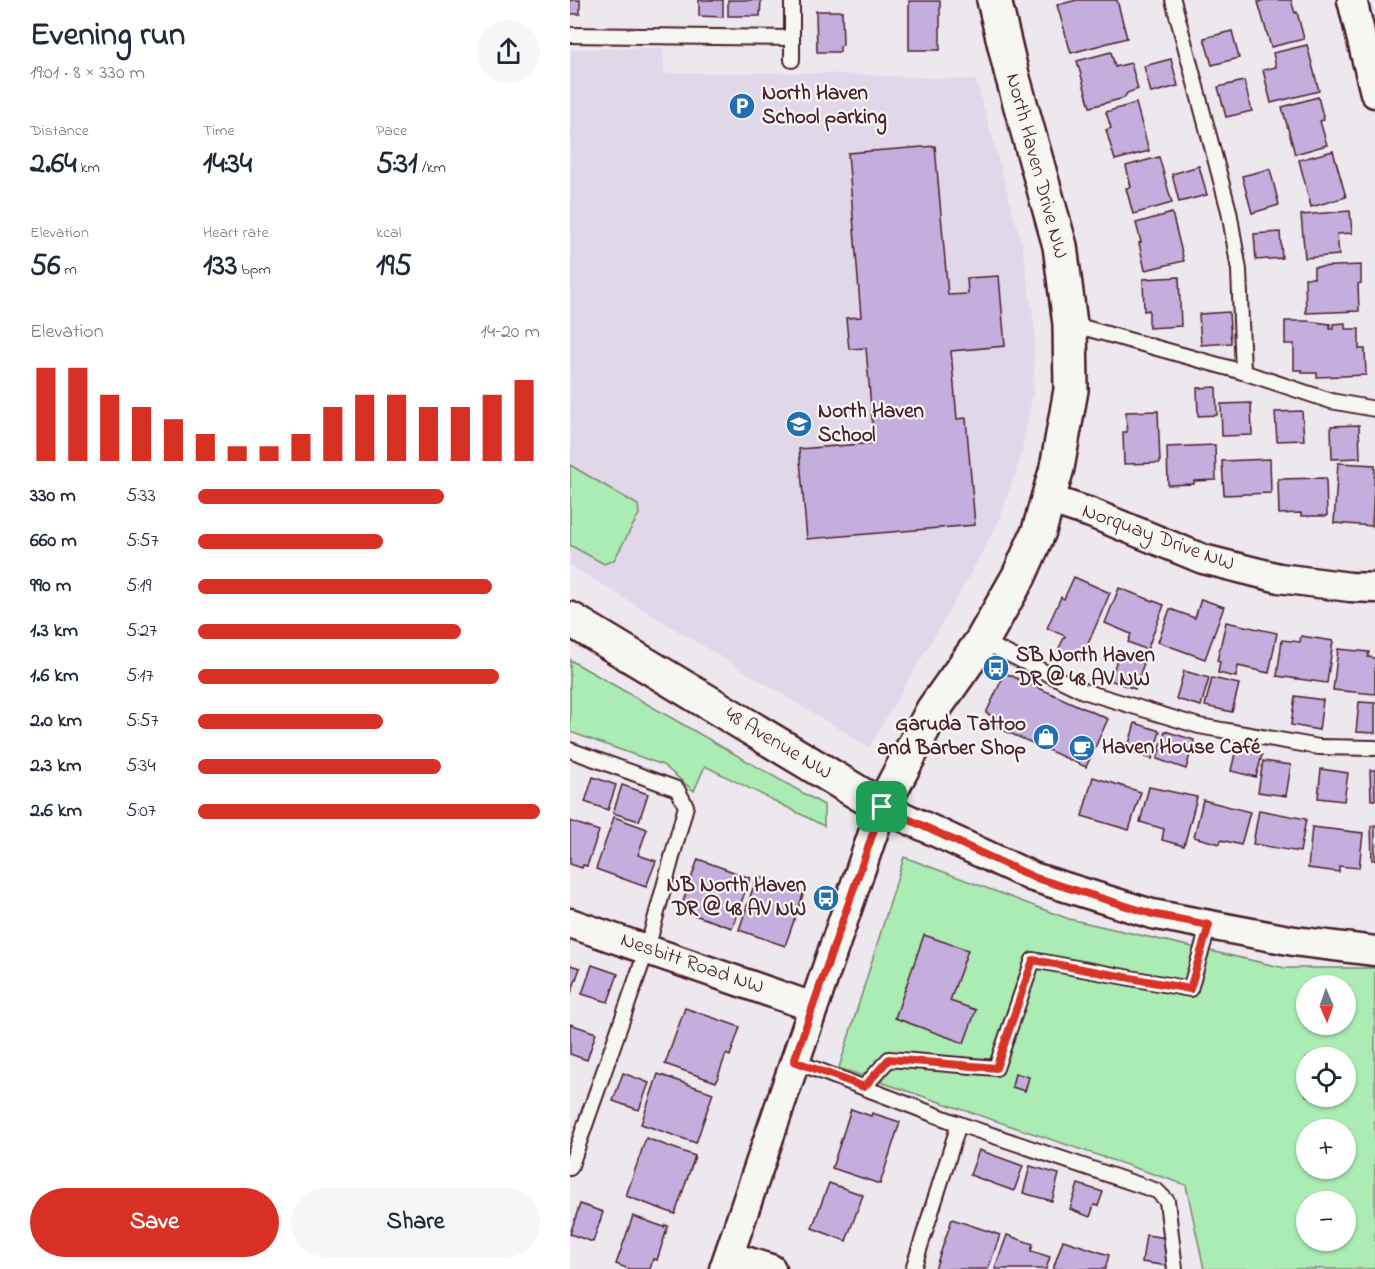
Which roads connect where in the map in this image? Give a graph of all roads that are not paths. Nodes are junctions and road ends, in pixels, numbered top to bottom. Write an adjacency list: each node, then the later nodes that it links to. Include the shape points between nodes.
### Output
1 (792, 0): 6 (lane)
2 (994, 0): 9 (street, North Haven Drive NW, via 1060,246)
3 (1173, 0): 10 (lane, via 1229,211 1239,270)
4 (1352, 0): 8 (street)
5 (570, 35): 6 (lane)
6 (792, 38): 7 (lane)
7 (792, 60)
8 (1375, 93)
9 (1070, 324): 10 (lane); 12 (street, North Haven Drive NW, via 1071,390)
10 (1243, 372): 11 (lane, via 1331,401)
11 (1375, 409)
12 (1048, 499): 13 (street, Norquay Drive NW, via 1203,559 1279,578); 15 (street, North Haven Drive NW, via 1019,576)
13 (1375, 588)
14 (570, 619): 18 (street, 48 Avenue NW)
15 (982, 641): 16 (lane, via 1083,691 1199,726 1319,747); 18 (street, North Haven Drive NW, via 933,710)
16 (1375, 748)
17 (570, 750): 21 (lane, via 677,789 686,806)
18 (882, 807): 20 (street, 48 Avenue NW, via 1033,877 1152,914); 23 (street, North Haven Drive NW)
19 (570, 923): 21 (street, Nesbitt Road NW)
20 (1209, 925): 22 (street, 48 Avenue NW); 25 (lane, via 1190,989 1033,960 996,1068 889,1059)
21 (646, 949): 23 (street, Nesbitt Road NW); 27 (lane)
22 (1375, 951)
23 (813, 1006): 24 (street, North Haven Drive NW)
24 (794, 1061): 25 (lane); 28 (street, North Haven Drive NW)
25 (864, 1087): 26 (lane)
26 (959, 1124): 30 (lane); 31 (lane, via 1156,1191 1167,1201)
27 (570, 1168)
28 (727, 1263): 29 (street)
29 (771, 1269)
30 (913, 1269)
31 (1175, 1269)

